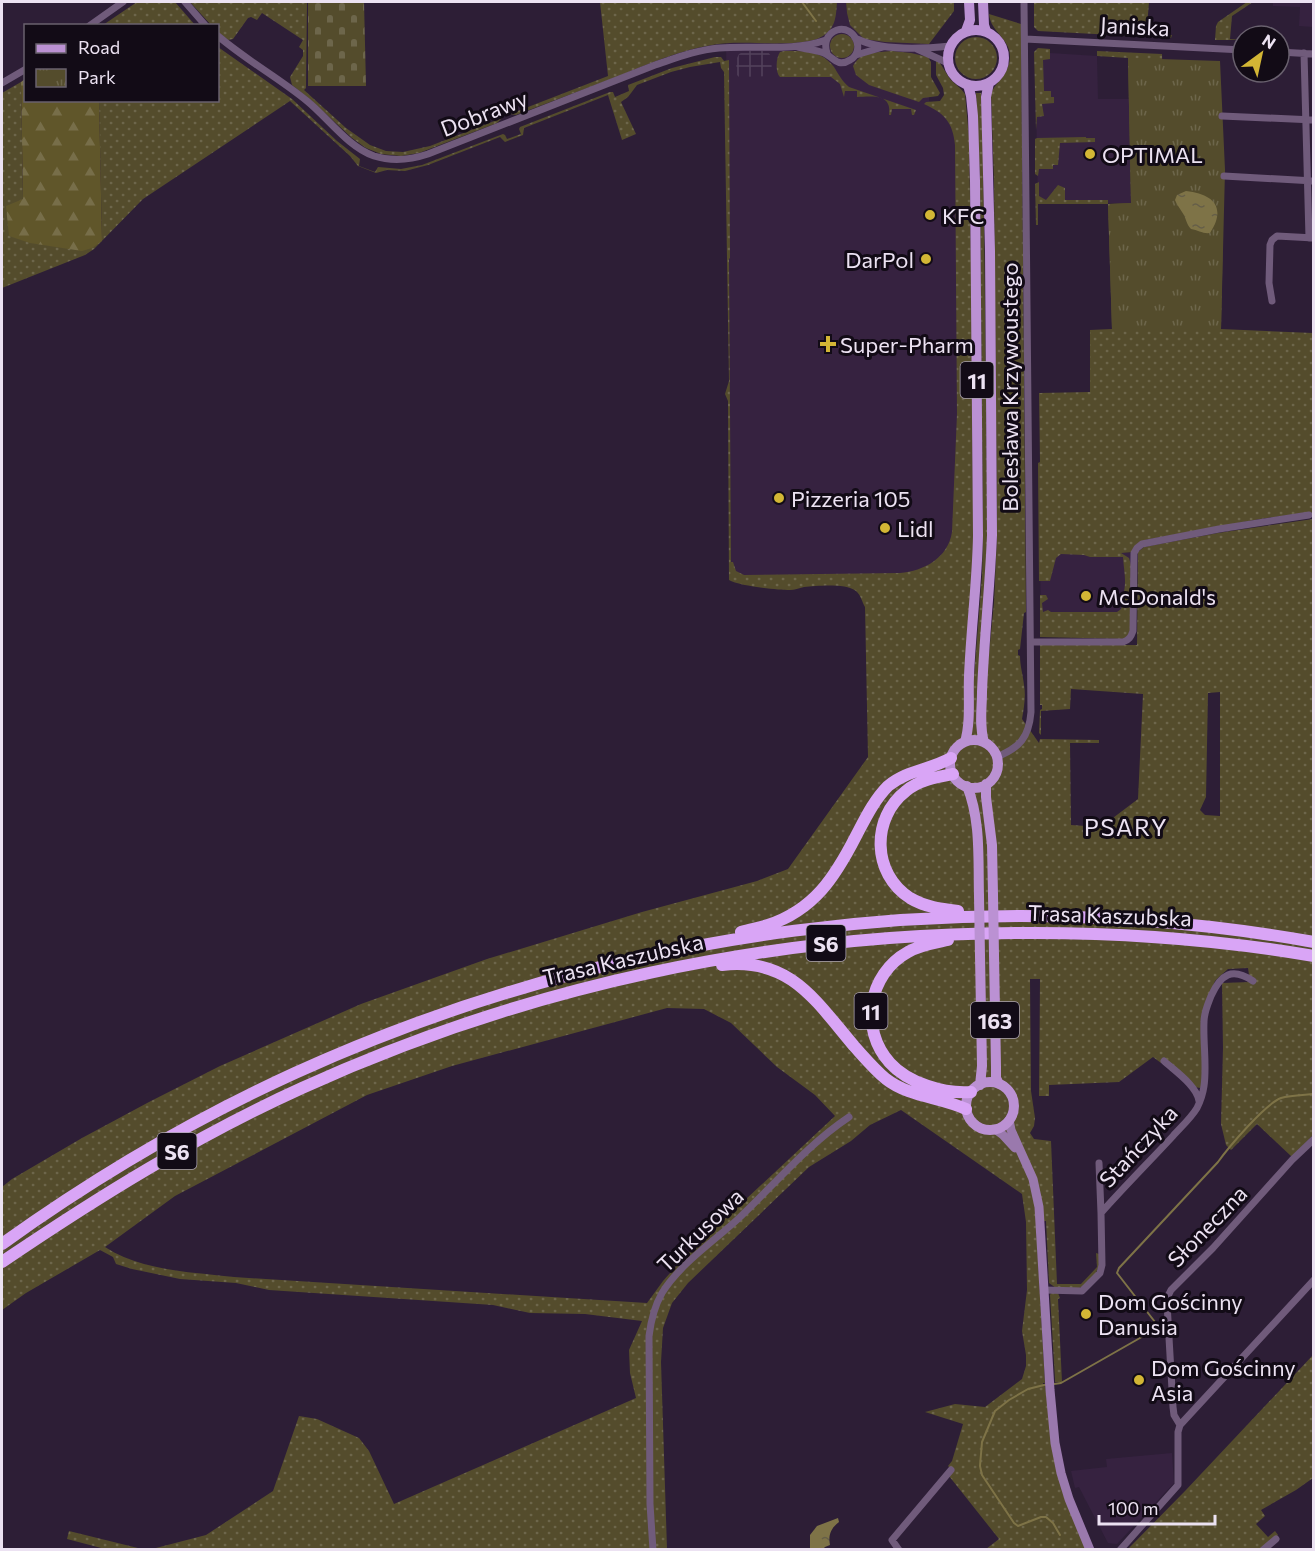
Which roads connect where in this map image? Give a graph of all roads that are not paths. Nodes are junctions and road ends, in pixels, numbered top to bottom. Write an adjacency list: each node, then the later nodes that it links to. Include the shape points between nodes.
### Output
1 (123, 2): 6 (street)
2 (185, 2): 7 (street)
3 (969, 2): 8 (main road)
4 (983, 2): 9 (main road)
5 (1024, 2): 12 (street, Bolesława Krzywoustego)
6 (92, 24)
7 (204, 24)
8 (966, 31): 9 (main road); 15 (main road)
9 (986, 31): 27 (main road, 11, via 999,42 1004,57 1002,68)
10 (219, 37): 14 (street, Dobrawy, via 308,102 357,147 391,160 428,154 690,53)
11 (857, 39): 13 (street, Dobrawy, via 852,33 837,30); 16 (street, Dobrawy); 23 (street)
12 (1025, 39): 18 (street, Janiska); 36 (street, Bolesława Krzywoustego)
13 (826, 40): 14 (street, Dobrawy); 20 (street)
14 (795, 46): 20 (street, Dobrawy)
15 (950, 46): 17 (street, Dobrawy); 24 (main road)
16 (886, 47): 17 (street, Dobrawy); 23 (street, Dobrawy)
17 (915, 48): 24 (street)
18 (1231, 49)
19 (1291, 52): 21 (street)
20 (827, 53): 23 (street, Dobrawy, via 832,60 843,63)
21 (1304, 53): 22 (street); 30 (street)
22 (1314, 54)
23 (856, 55)
24 (948, 63): 28 (main road, via 955,77)
25 (24, 70): 26 (street)
26 (2, 83)
27 (989, 83): 28 (main road); 38 (main road, 11, via 986,97 992,535 983,677)
28 (968, 85): 37 (main road, 11, via 975,181 978,536)
29 (1222, 116): 30 (street)
30 (1309, 120): 32 (street)
31 (1224, 176): 32 (street)
32 (1310, 181): 33 (street)
33 (1311, 238): 34 (street, via 1277,236 1271,242)
34 (1272, 301)
35 (1309, 515): 36 (street, via 1142,544 1134,553 1133,631 1127,640)
36 (1031, 642): 39 (street, Bolesława Krzywoustego, via 1029,727 1018,745)
37 (965, 742): 38 (main road); 40 (main road)
38 (984, 742): 39 (main road)
39 (996, 757): 42 (main road, via 996,772)
40 (951, 759): 41 (main road); 47 (highway, via 912,772 888,787 873,805 830,880 806,905 768,925)
41 (953, 774): 43 (main road); 44 (highway, via 918,784 897,799 882,828 882,860 896,886 915,900 934,908)
42 (986, 784): 43 (main road); 52 (main road, 163, bridge, via 992,845)
43 (967, 786): 53 (main road, bridge, via 977,839 979,896 982,1066)
44 (995, 916): 46 (highway, Trasa Kaszubska / S6, via 1148,921); 47 (highway, Trasa Kaszubska / S6, via 839,925)
45 (977, 933): 48 (highway, Trasa Kaszubska / S6, via 1139,935); 49 (highway, Trasa Kaszubska / S6, via 829,943); 53 (highway, 11, via 915,948 902,956 880,978 871,1011 880,1050 899,1072 957,1092)
46 (1314, 942)
47 (703, 945): 63 (highway, Trasa Kaszubska / S6, via 613,963 517,989 336,1055 175,1134 97,1179)
48 (1314, 956)
49 (676, 966): 55 (highway, via 747,964 784,975 808,992 884,1078 913,1093); 64 (highway, Trasa Kaszubska / S6, via 501,1012 330,1076 236,1120 150,1167)
50 (1253, 981): 54 (street, Stańczyka, via 1240,974 1226,975 1216,985 1205,1009 1204,1080)
51 (1164, 1061): 54 (street, Stańczyka, via 1196,1091)
52 (999, 1084): 53 (main road); 57 (main road, 163, via 1012,1099)
53 (975, 1088): 55 (main road)
54 (1199, 1101): 62 (street, Stańczyka, via 1192,1115)
55 (966, 1109): 58 (main road, 163, via 977,1126)
56 (849, 1118): 70 (street, Turkusowa, via 821,1137 690,1261 663,1291 654,1309 649,1336)
57 (1009, 1120): 58 (main road); 60 (main road, 163)
58 (995, 1129): 60 (main road, 163)
59 (1314, 1139): 67 (street, Słoneczna, via 1168,1296 1173,1407)
60 (1024, 1160): 66 (main road, 163, via 1039,1207)
61 (1099, 1163): 62 (street, Stańczyka)
62 (1101, 1213): 66 (street, Stańczyka, via 1100,1273 1082,1291)
63 (2, 1244)
64 (2, 1262)
65 (1314, 1280): 67 (street)
66 (1044, 1290): 72 (main road, 163, via 1053,1428 1061,1473)
67 (1180, 1425): 73 (street, Słoneczna, via 1178,1485)
68 (951, 1470): 71 (street, via 892,1540)
69 (1276, 1539): 74 (street)
70 (653, 1550)
71 (899, 1550)
72 (1090, 1550)
73 (1120, 1550)
74 (1263, 1550)

